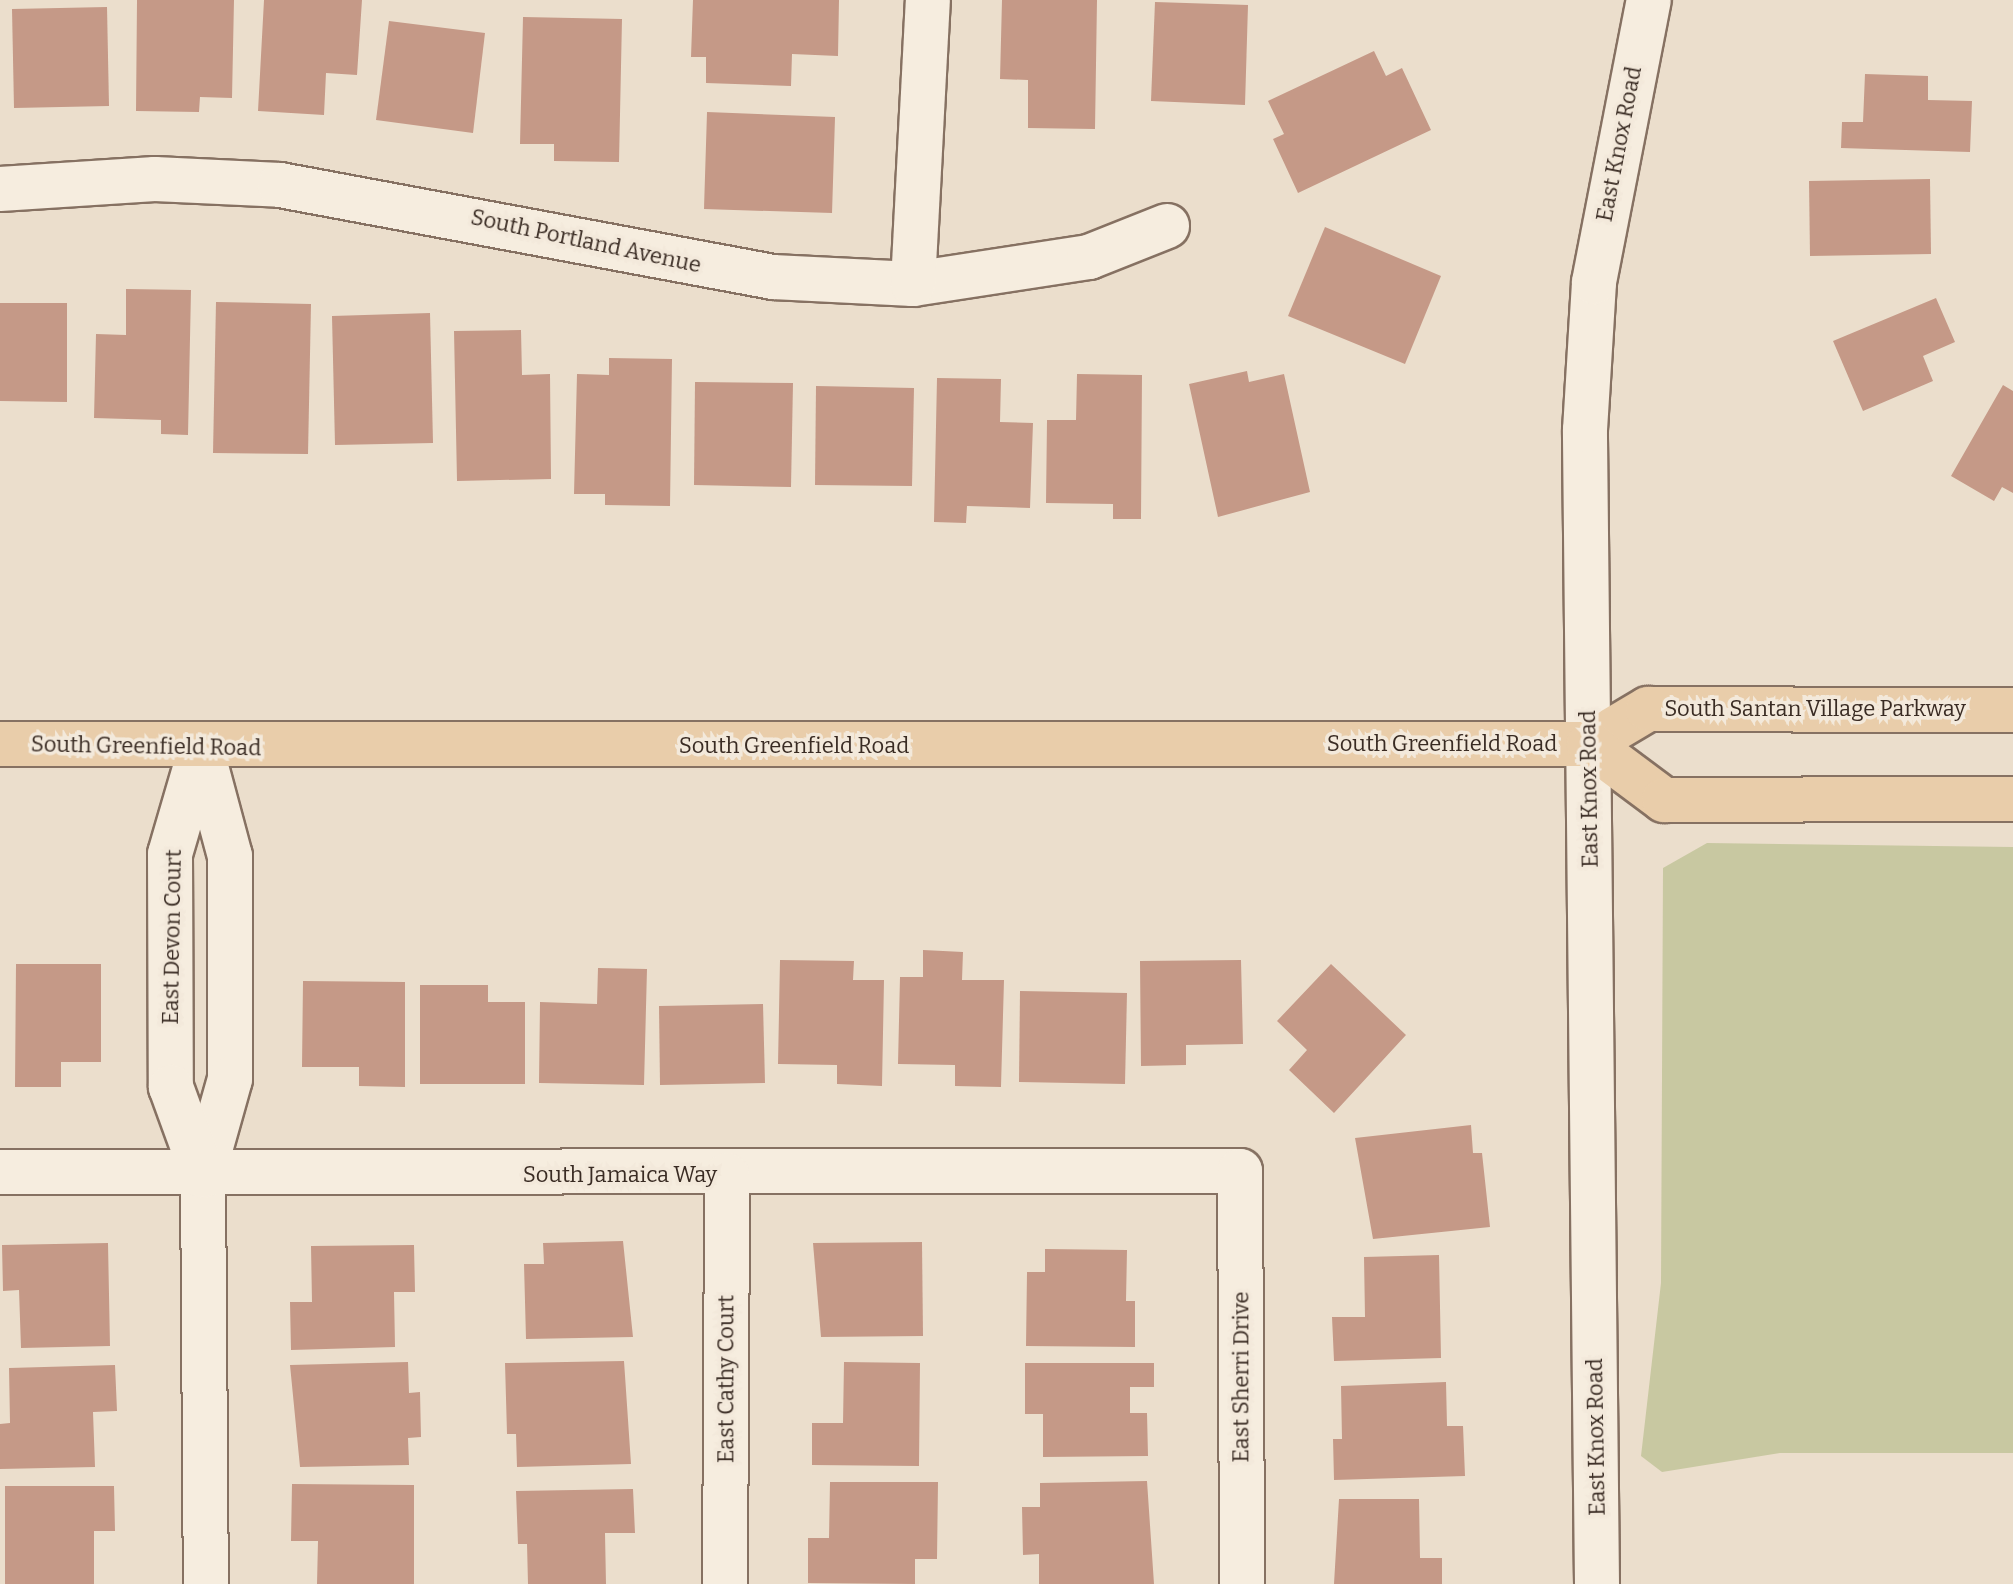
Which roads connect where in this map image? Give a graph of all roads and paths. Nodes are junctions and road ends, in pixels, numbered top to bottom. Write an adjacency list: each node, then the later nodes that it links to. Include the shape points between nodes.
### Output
1 (928, 0): 5 (street)
2 (1649, 0): 8 (street, East Knox Road, via 1593,296 1585,430)
3 (0, 189): 5 (street, South Portland Avenue, via 155,179 280,185 773,277)
4 (1167, 226): 5 (street, South Portland Avenue, via 1089,257)
5 (913, 284)
6 (2013, 710): 8 (main road, South Santan Village Parkway, via 1648,709)
7 (0, 744): 9 (main road, South Greenfield Road)
8 (1589, 744): 9 (main road, South Greenfield Road); 10 (main road, via 1664,800); 18 (street, East Knox Road)
9 (201, 748): 13 (street, East Devon Court, via 230,856 230,1079); 13 (street, East Devon Court, via 170,854 171,1072)
10 (2013, 799)
11 (1240, 1171): 14 (street, South Jamaica Way); 17 (street, East Sherri Drive)
12 (0, 1172): 13 (street, South Jamaica Way)
13 (203, 1175): 14 (street, South Jamaica Way); 15 (street, East Devon Court)
14 (727, 1175): 16 (street, East Cathy Court)
15 (206, 1584)
16 (725, 1584)
17 (1242, 1584)
18 (1597, 1584)

